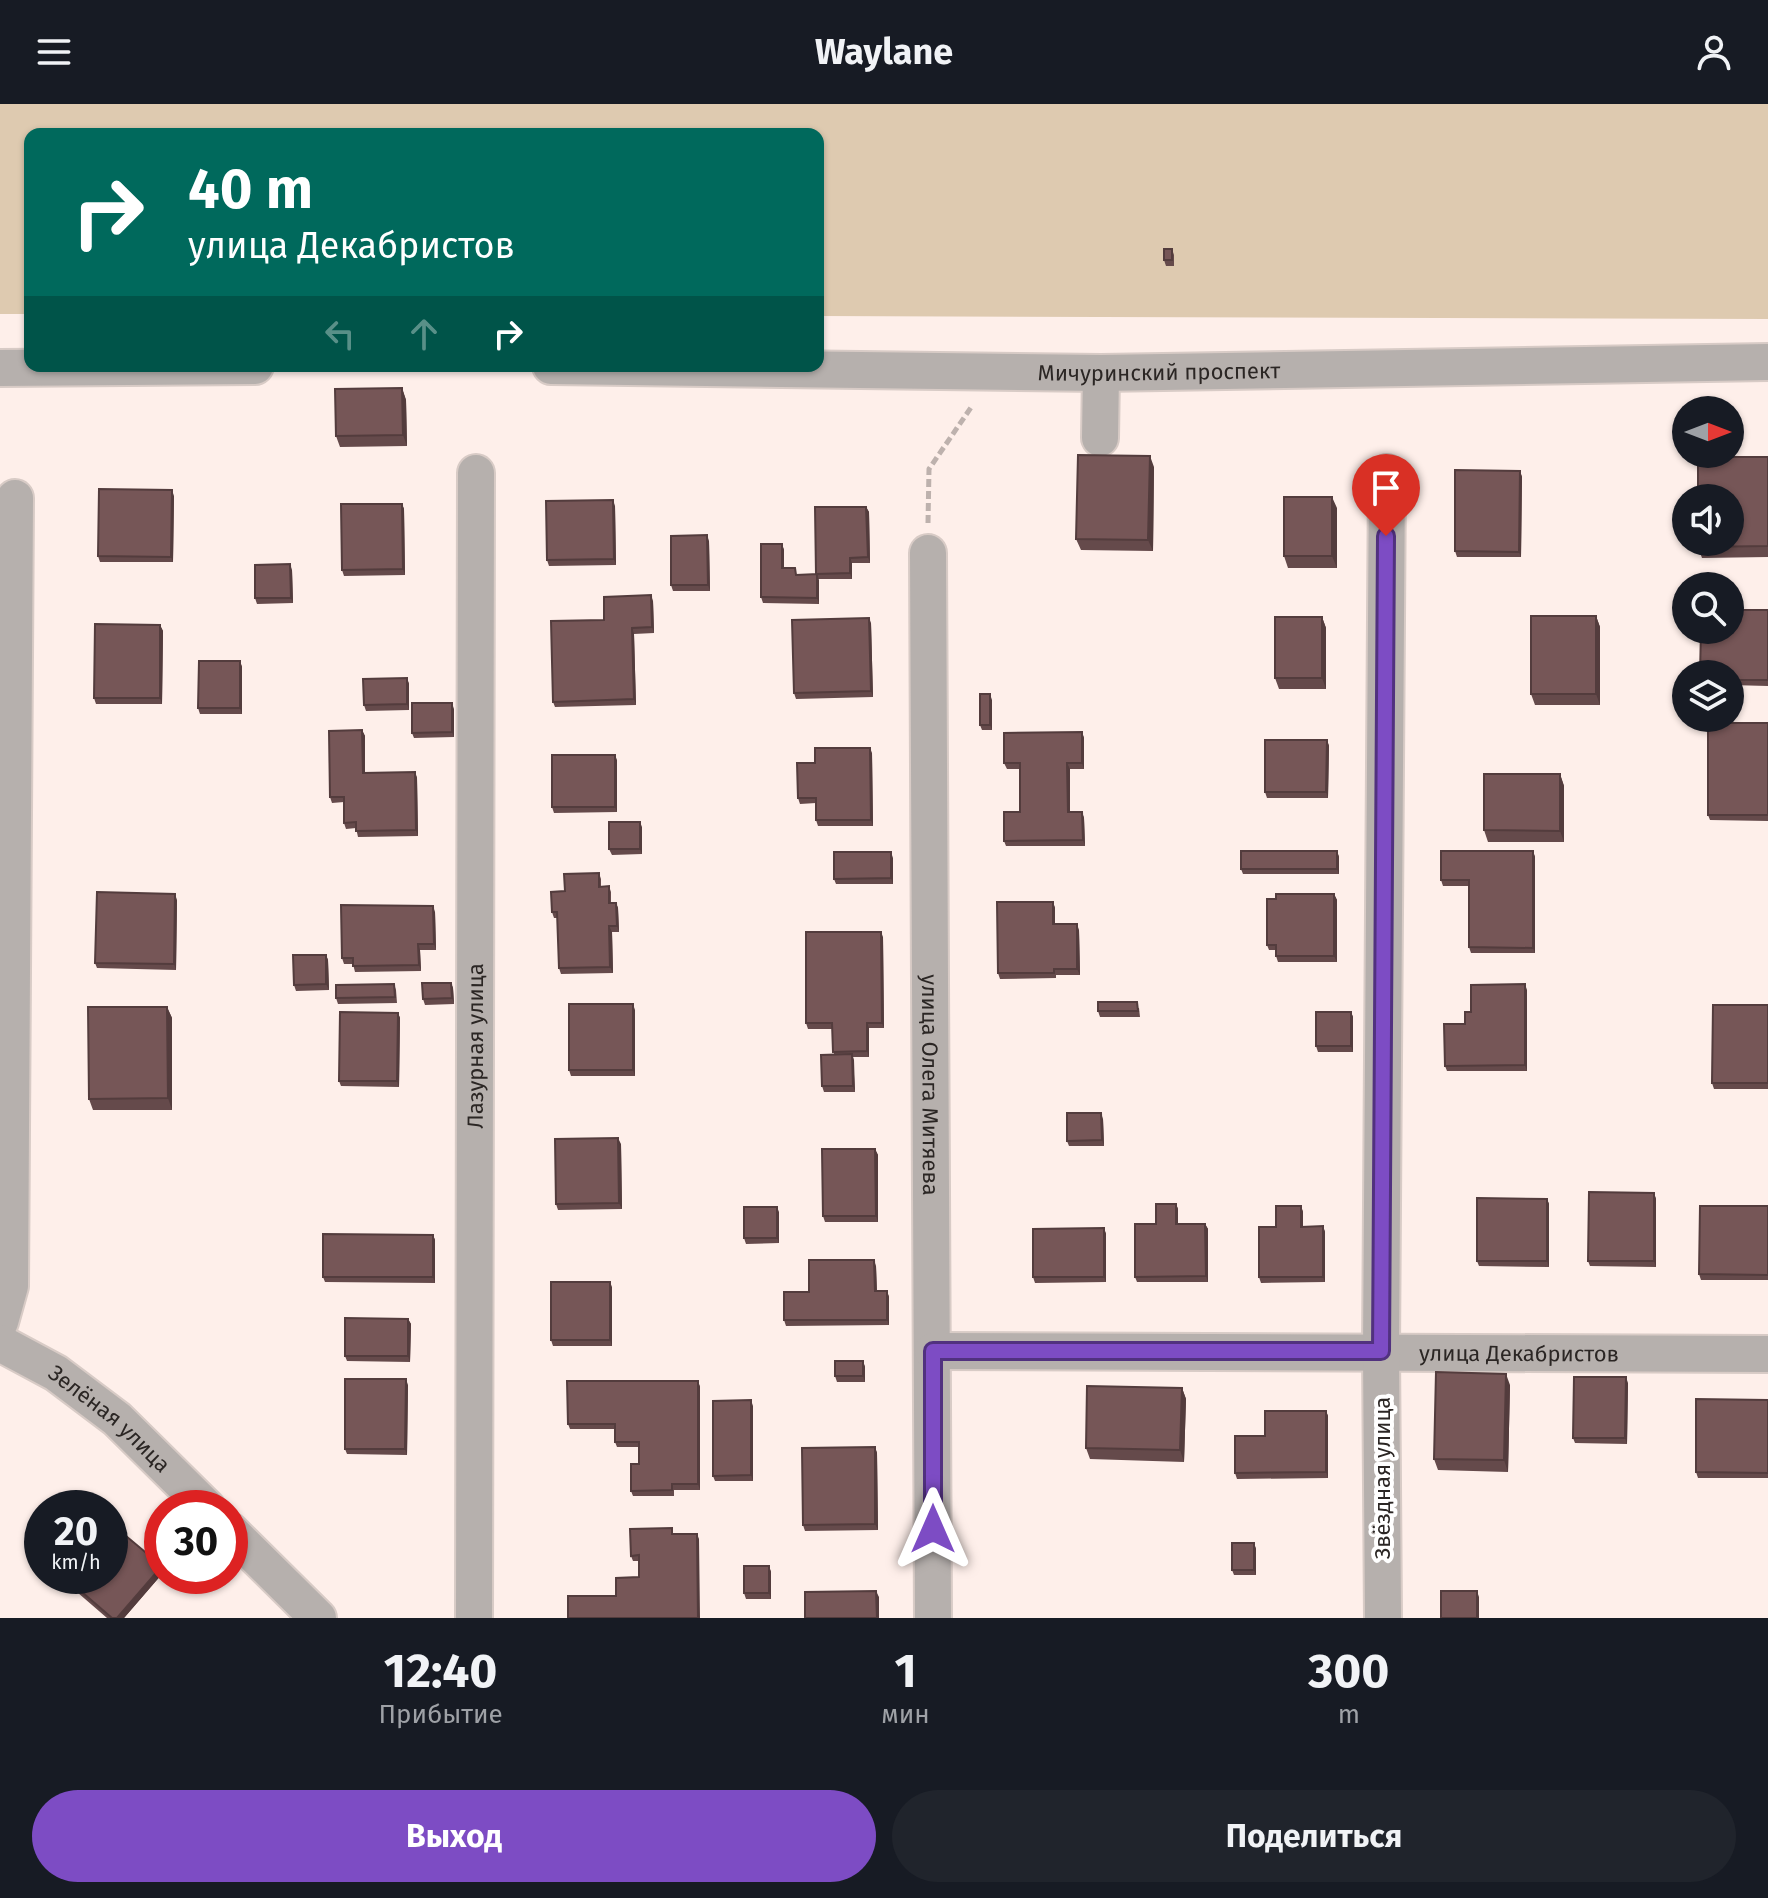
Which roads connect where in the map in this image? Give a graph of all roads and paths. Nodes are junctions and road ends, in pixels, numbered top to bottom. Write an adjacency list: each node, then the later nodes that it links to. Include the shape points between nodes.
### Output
1 (1768, 362): 6 (street, Мичуринский проспект)
2 (0, 368): 3 (street)
3 (24, 368)
4 (824, 370): 5 (street, Мичуринский проспект)
5 (994, 372): 6 (street, Мичуринский проспект); 11 (path, via 929,469)
6 (1101, 373): 7 (street)
7 (1100, 438)
8 (476, 473): 20 (street, Лазурная улица)
9 (1387, 473): 15 (street, Звёздная улица)
10 (15, 498): 12 (street, via 10,1286)
11 (928, 553): 14 (street, улица Олега Митяева)
12 (0, 1322)
13 (0, 1343): 17 (street, Зелёная улица, via 56,1373 117,1419)
14 (933, 1351): 15 (street, улица Декабристов); 21 (street, улица Олега Митяева)
15 (1381, 1351): 16 (street, улица Декабристов); 22 (street, Звёздная улица)
16 (1768, 1354)
17 (189, 1490)
18 (248, 1549): 19 (street)
19 (318, 1618)
20 (474, 1618)
21 (933, 1618)
22 (1383, 1618)

